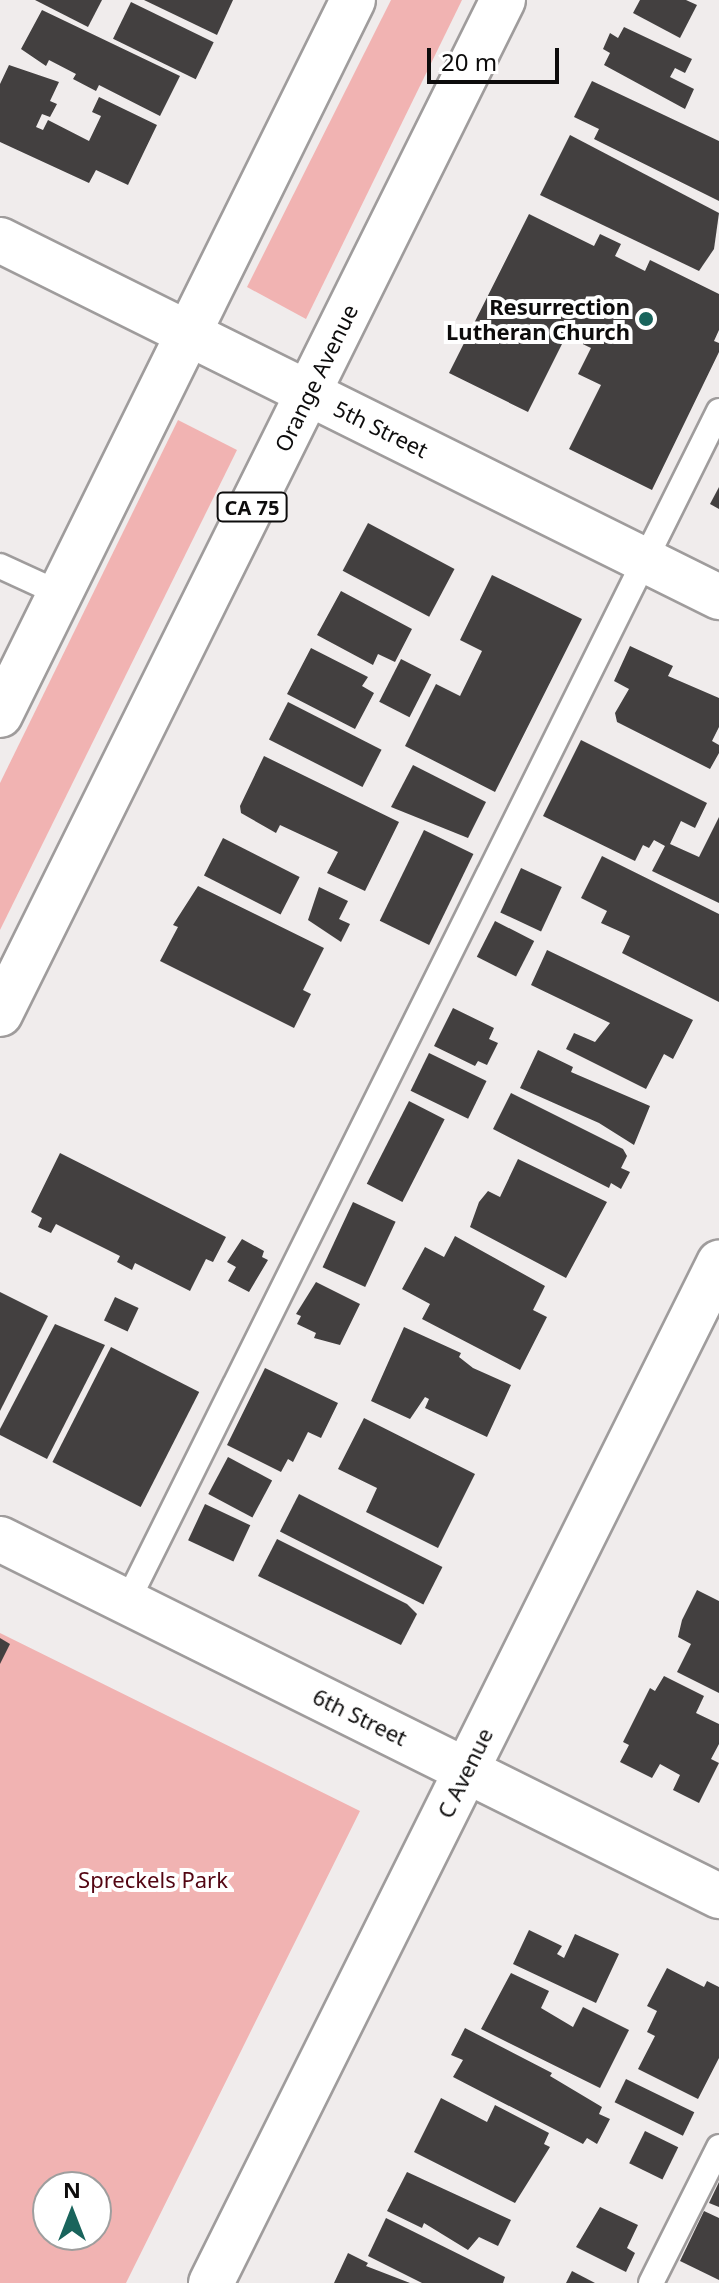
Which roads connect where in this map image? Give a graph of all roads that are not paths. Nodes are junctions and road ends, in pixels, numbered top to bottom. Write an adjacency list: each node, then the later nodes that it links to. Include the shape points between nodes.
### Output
1 (353, 0): 4 (main road)
2 (503, 0): 5 (main road, Orange Avenue / CA 75)
3 (0, 240): 4 (main road, 5th Street)
4 (187, 333): 5 (main road, 5th Street); 9 (main road)
5 (308, 393): 7 (main road, 5th Street); 12 (main road, Orange Avenue / CA 75)
6 (719, 411): 7 (lane)
7 (644, 560): 10 (main road, 5th Street); 15 (lane)
8 (0, 566): 9 (lane)
9 (59, 593): 11 (main road)
10 (719, 597)
11 (0, 715)
12 (0, 1014)
13 (719, 1263): 16 (main road, C Avenue)
14 (0, 1539): 15 (main road, 6th Street)
15 (127, 1602): 16 (main road, 6th Street)
16 (466, 1770): 17 (main road, 6th Street); 19 (main road, C Avenue)
17 (719, 1896)
18 (719, 2147): 20 (lane)
19 (211, 2283)
20 (651, 2283)

